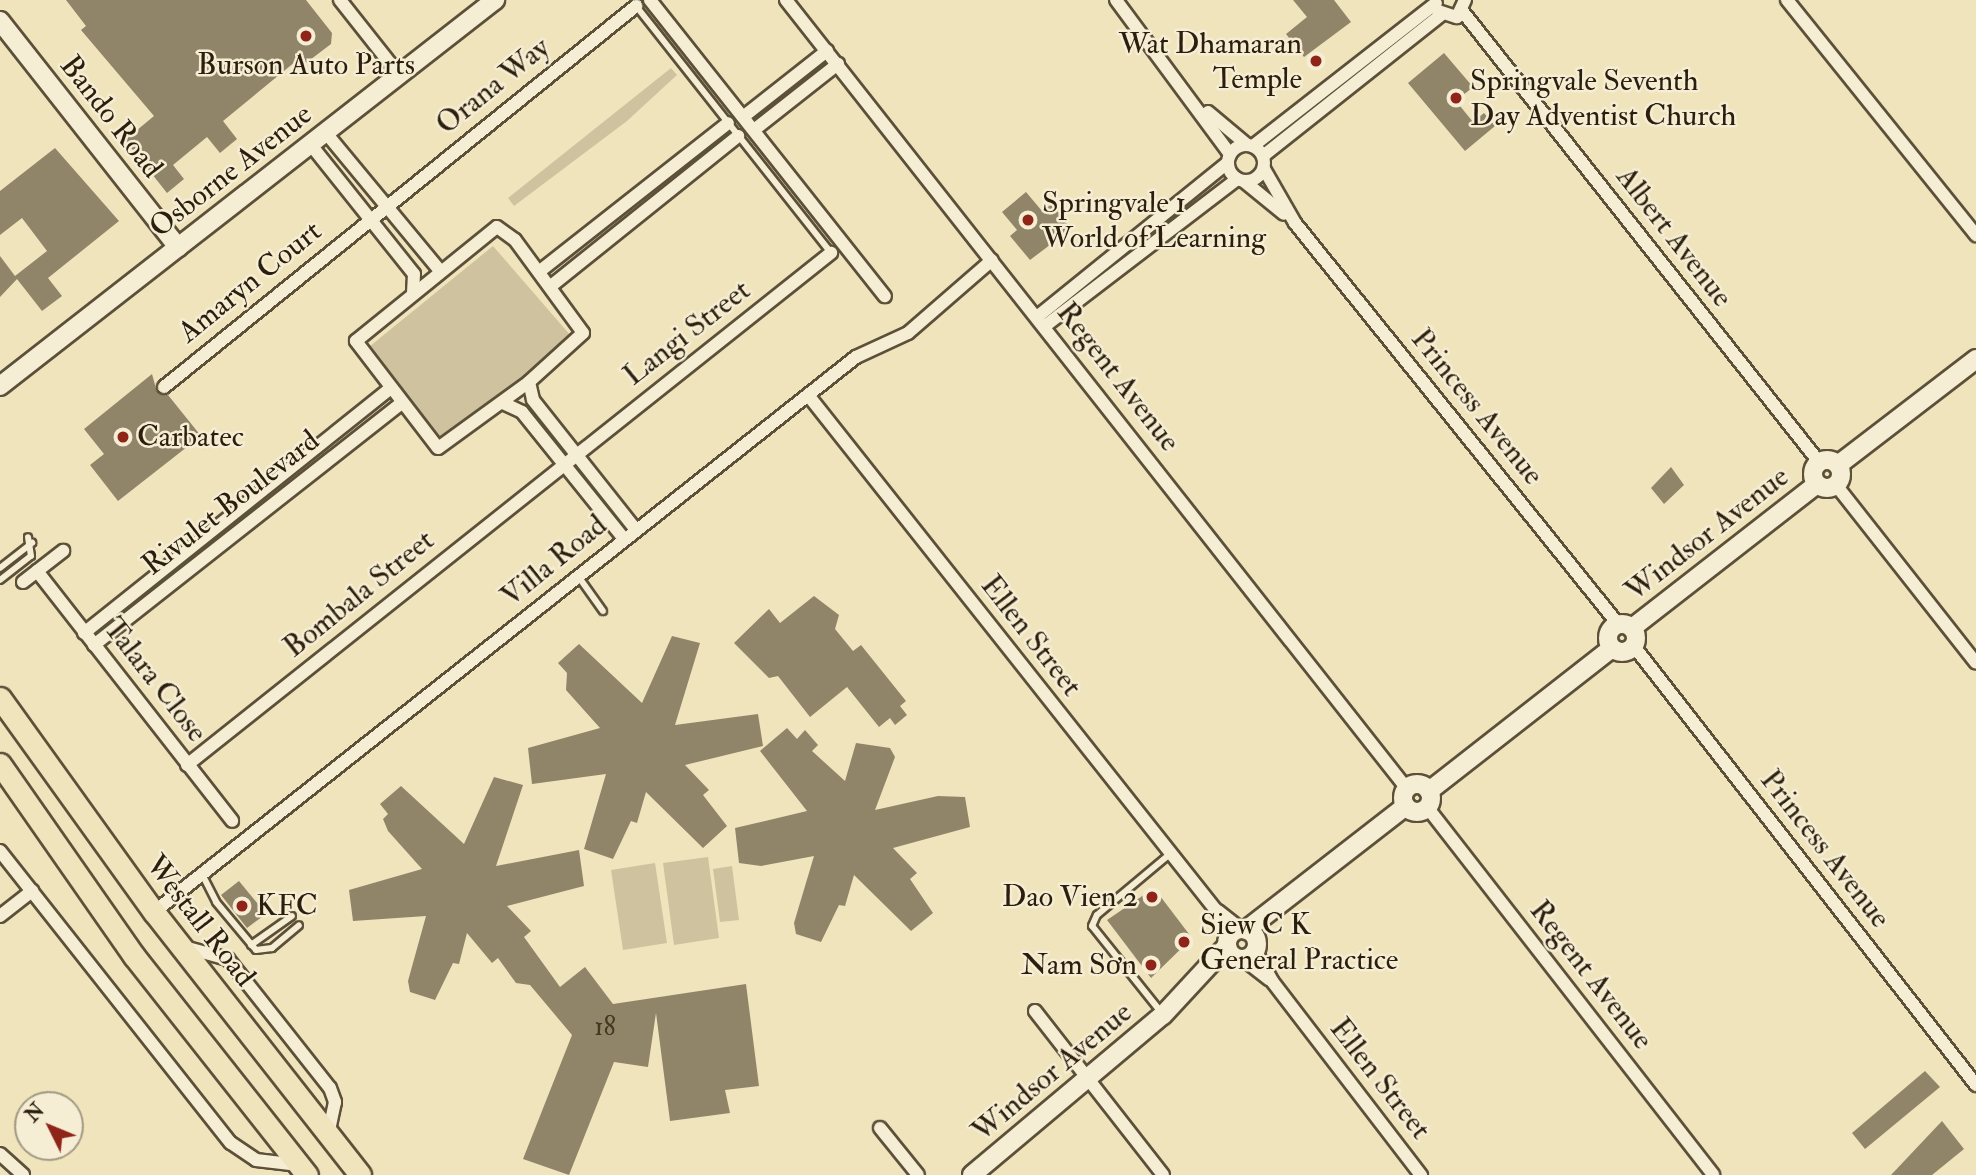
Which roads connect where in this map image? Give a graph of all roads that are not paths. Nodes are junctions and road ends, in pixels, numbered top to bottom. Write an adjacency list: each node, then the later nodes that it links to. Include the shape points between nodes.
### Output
1 (340, 0): 13 (street)
2 (495, 0): 13 (street, Osborne Avenue)
3 (650, 0): 15 (street)
4 (786, 0): 11 (street, Regent Avenue)
5 (1116, 0): 14 (street)
6 (1787, 0): 30 (street)
7 (636, 6): 16 (lane); 26 (street, Orana Way)
8 (1438, 6): 9 (street, via 1452,18); 21 (street); 23 (street)
9 (1464, 6): 49 (street, Albert Avenue)
10 (0, 21): 31 (street, Bando Road)
11 (827, 51): 12 (street, Regent Avenue); 15 (street)
12 (838, 64): 17 (street); 33 (street, Regent Avenue)
13 (400, 76): 18 (street, Osborne Avenue)
14 (1192, 97): 21 (street); 22 (street)
15 (743, 117): 17 (street)
16 (728, 123): 19 (lane); 25 (street)
17 (754, 130): 38 (street)
18 (326, 133): 20 (street, Osborne Avenue); 26 (street)
19 (738, 136): 27 (street); 32 (lane)
20 (311, 145): 28 (street); 31 (street, Osborne Avenue)
21 (1249, 145): 22 (street); 23 (street, Princess Avenue)
22 (1229, 159): 24 (street, Princess Avenue); 39 (street)
23 (1263, 162): 24 (street); 29 (street, Princess Avenue)
24 (1241, 180): 29 (street, Princess Avenue); 39 (street)
25 (637, 195): 27 (street); 35 (street)
26 (384, 207): 28 (street, Orana Way); 34 (street)
27 (647, 208): 36 (street)
28 (369, 219): 37 (street, via 414,274); 43 (street, Amaryn Court)
29 (1295, 223): 66 (street, Princess Avenue)
30 (1976, 235)
31 (178, 247): 42 (street, Osborne Avenue)
32 (831, 253): 48 (street, Langi Street)
33 (992, 260): 39 (street, Regent Avenue); 45 (street, Villa Road, via 908,332 856,356)
34 (440, 271): 35 (street, via 500,227); 37 (street)
35 (540, 271): 36 (street)
36 (551, 286): 41 (street, via 583,333)
37 (413, 292): 44 (street, via 356,341)
38 (885, 296)
39 (1041, 321): 72 (street, Regent Avenue)
40 (1976, 359): 51 (street)
41 (529, 382): 47 (street); 48 (street, via 533,400)
42 (0, 386)
43 (164, 387)
44 (390, 389): 46 (street); 54 (street, Rivulet Boulevard)
45 (808, 395): 56 (street, Villa Road); 76 (street, Ellen Street)
46 (401, 403): 47 (street, via 443,448); 55 (street, Rivulet Boulevard)
47 (503, 403): 50 (street, via 522,412)
48 (575, 454): 50 (street, Langi Street); 56 (street)
49 (1819, 462): 51 (street); 52 (street)
50 (563, 464): 57 (street); 71 (street, Bombala Street)
51 (1838, 465): 53 (street)
52 (1817, 484): 53 (street); 66 (street, Windsor Avenue)
53 (1836, 485): 68 (street)
54 (257, 495): 55 (street); 65 (street, Rivulet Boulevard)
55 (267, 508): 67 (street, Rivulet Boulevard)
56 (636, 530): 57 (street, Villa Road)
57 (624, 539): 61 (street, Villa Road)
58 (63, 551): 60 (street)
59 (0, 568): 62 (lane, via 30,540 29,558)
60 (37, 571): 63 (street); 65 (street, Talara Close)
61 (578, 576): 64 (lane); 77 (street, Villa Road)
62 (0, 580)
63 (23, 582)
64 (603, 611)
65 (84, 633): 67 (street, Talara Close)
66 (1628, 633): 73 (street, via 1608,634 1612,648); 89 (street, Princess Avenue)
67 (94, 645): 71 (street, Talara Close)
68 (1976, 663)
69 (0, 698): 79 (main road, Westall Road)
70 (0, 764): 93 (main road, via 134,956)
71 (187, 765): 74 (street, Talara Close)
72 (1406, 797): 73 (street, via 1421,784); 83 (street, Windsor Avenue)
73 (1428, 799): 100 (street, Regent Avenue)
74 (232, 821)
75 (0, 851): 78 (street)
76 (1170, 854): 83 (street, Ellen Street); 87 (lane, via 1097,915 1092,926)
77 (202, 874): 79 (street, Villa Road); 84 (lane)
78 (32, 891): 80 (street); 93 (street, via 231,1143 256,1160)
79 (154, 912): 85 (main road, Westall Road)
80 (0, 916)
81 (292, 916): 84 (lane)
82 (299, 925): 84 (lane, via 262,953)
83 (1242, 944): 87 (street, Windsor Avenue); 99 (street, Ellen Street)
84 (251, 945)
85 (181, 946): 91 (main road, Westall Road); 91 (street, Westall Road, via 228,959 335,1102)
86 (1035, 1011): 88 (street)
87 (1163, 1015): 88 (street, Windsor Avenue)
88 (1088, 1083): 97 (street, Windsor Avenue); 98 (street)
89 (1976, 1085)
90 (880, 1128): 96 (street)
91 (328, 1134): 95 (main road, Westall Road)
92 (0, 1153): 94 (street)
93 (303, 1170)
94 (23, 1175)
95 (360, 1175)
96 (918, 1175)
97 (972, 1175)
98 (1163, 1175)
99 (1422, 1175)
100 (1713, 1175)

